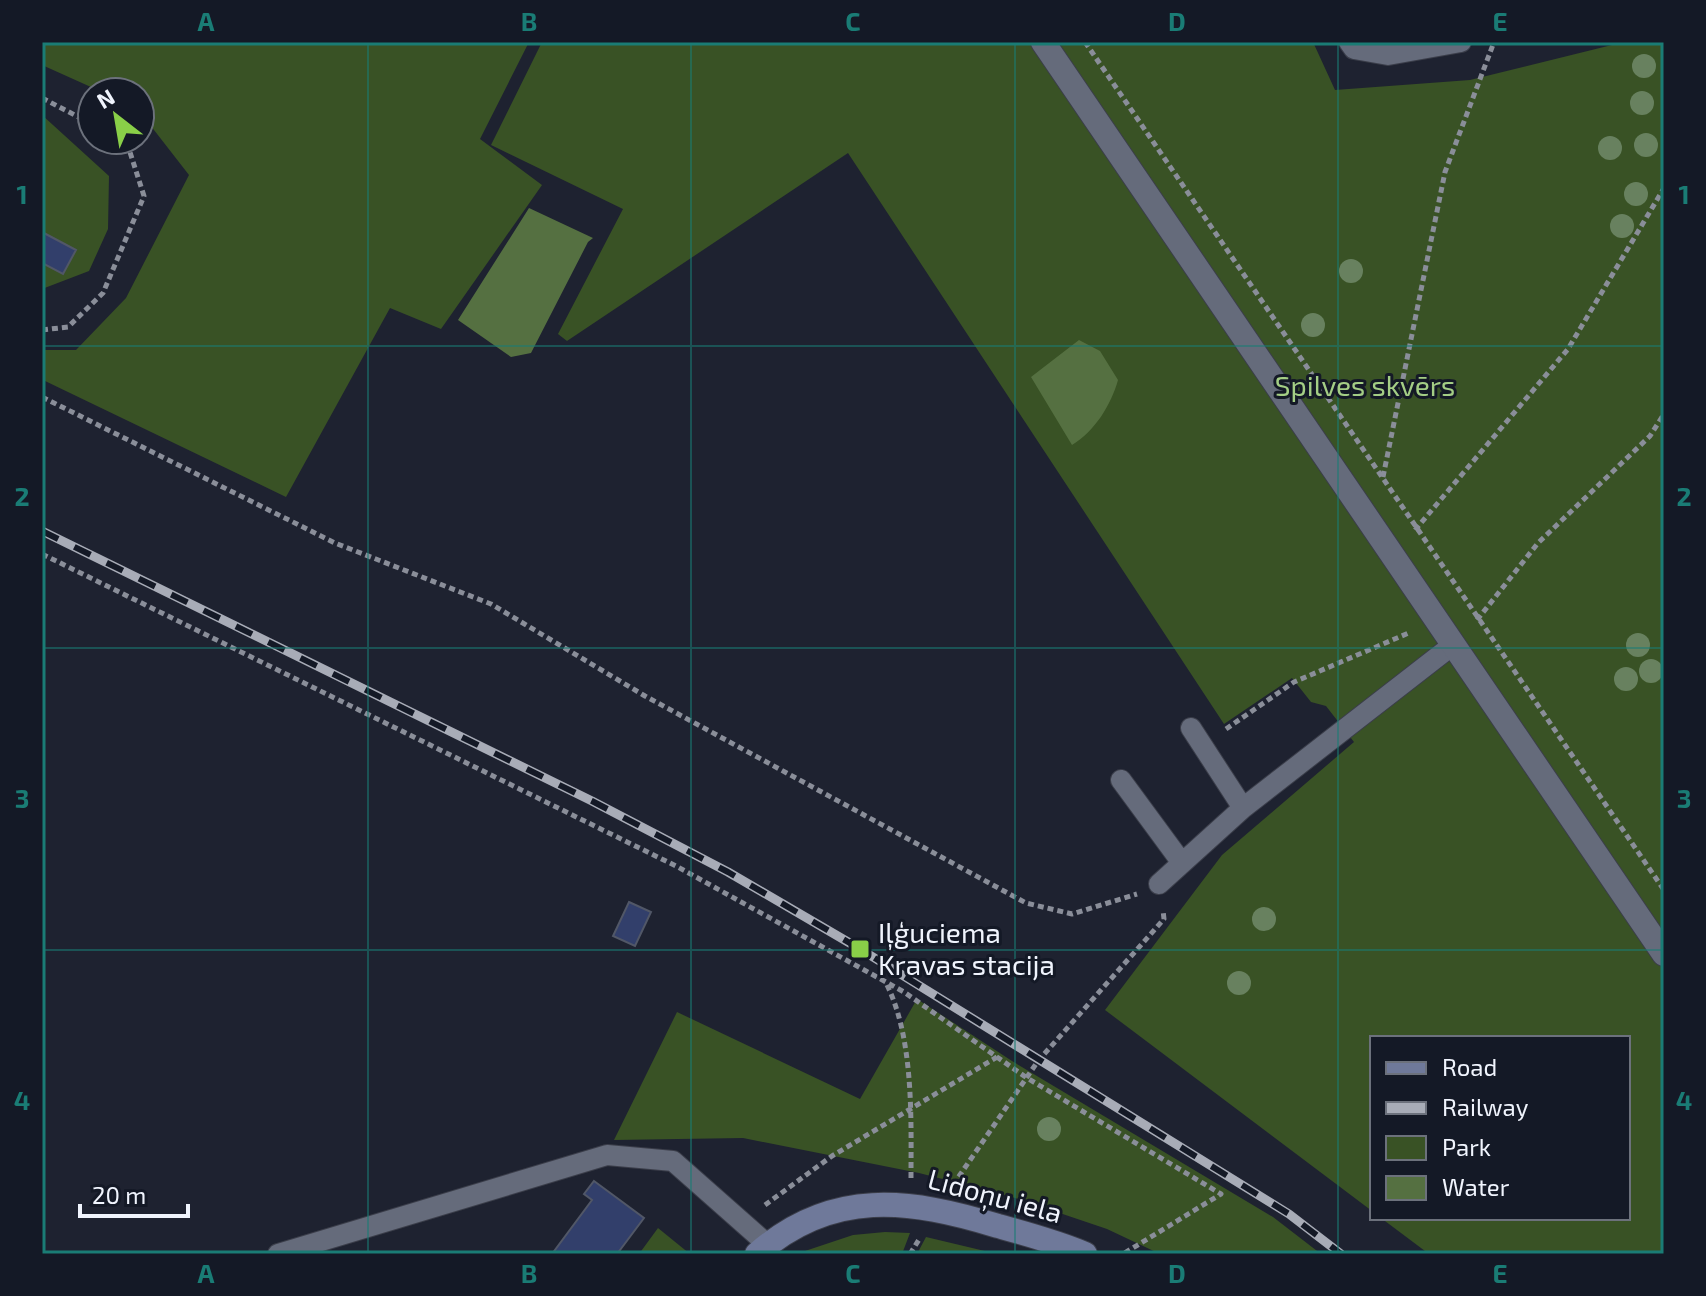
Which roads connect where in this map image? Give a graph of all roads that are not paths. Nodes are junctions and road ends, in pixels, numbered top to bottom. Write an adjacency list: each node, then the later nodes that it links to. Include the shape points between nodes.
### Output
1 (1043, 42): 4 (street)
2 (1349, 42): 3 (lane, via 1354,49 1388,55)
3 (1461, 42)
4 (1454, 644): 7 (lane); 10 (street)
5 (1196, 737): 7 (lane)
6 (1121, 780): 8 (lane)
7 (1243, 808): 8 (lane)
8 (1182, 863): 9 (lane)
9 (1159, 884)
10 (1664, 954)
11 (762, 1249): 12 (street, Lidoņu iela, via 804,1221 845,1208 911,1204 937,1207); 13 (lane, via 741,1222 673,1161 607,1155)
12 (1068, 1251)
13 (278, 1254)

